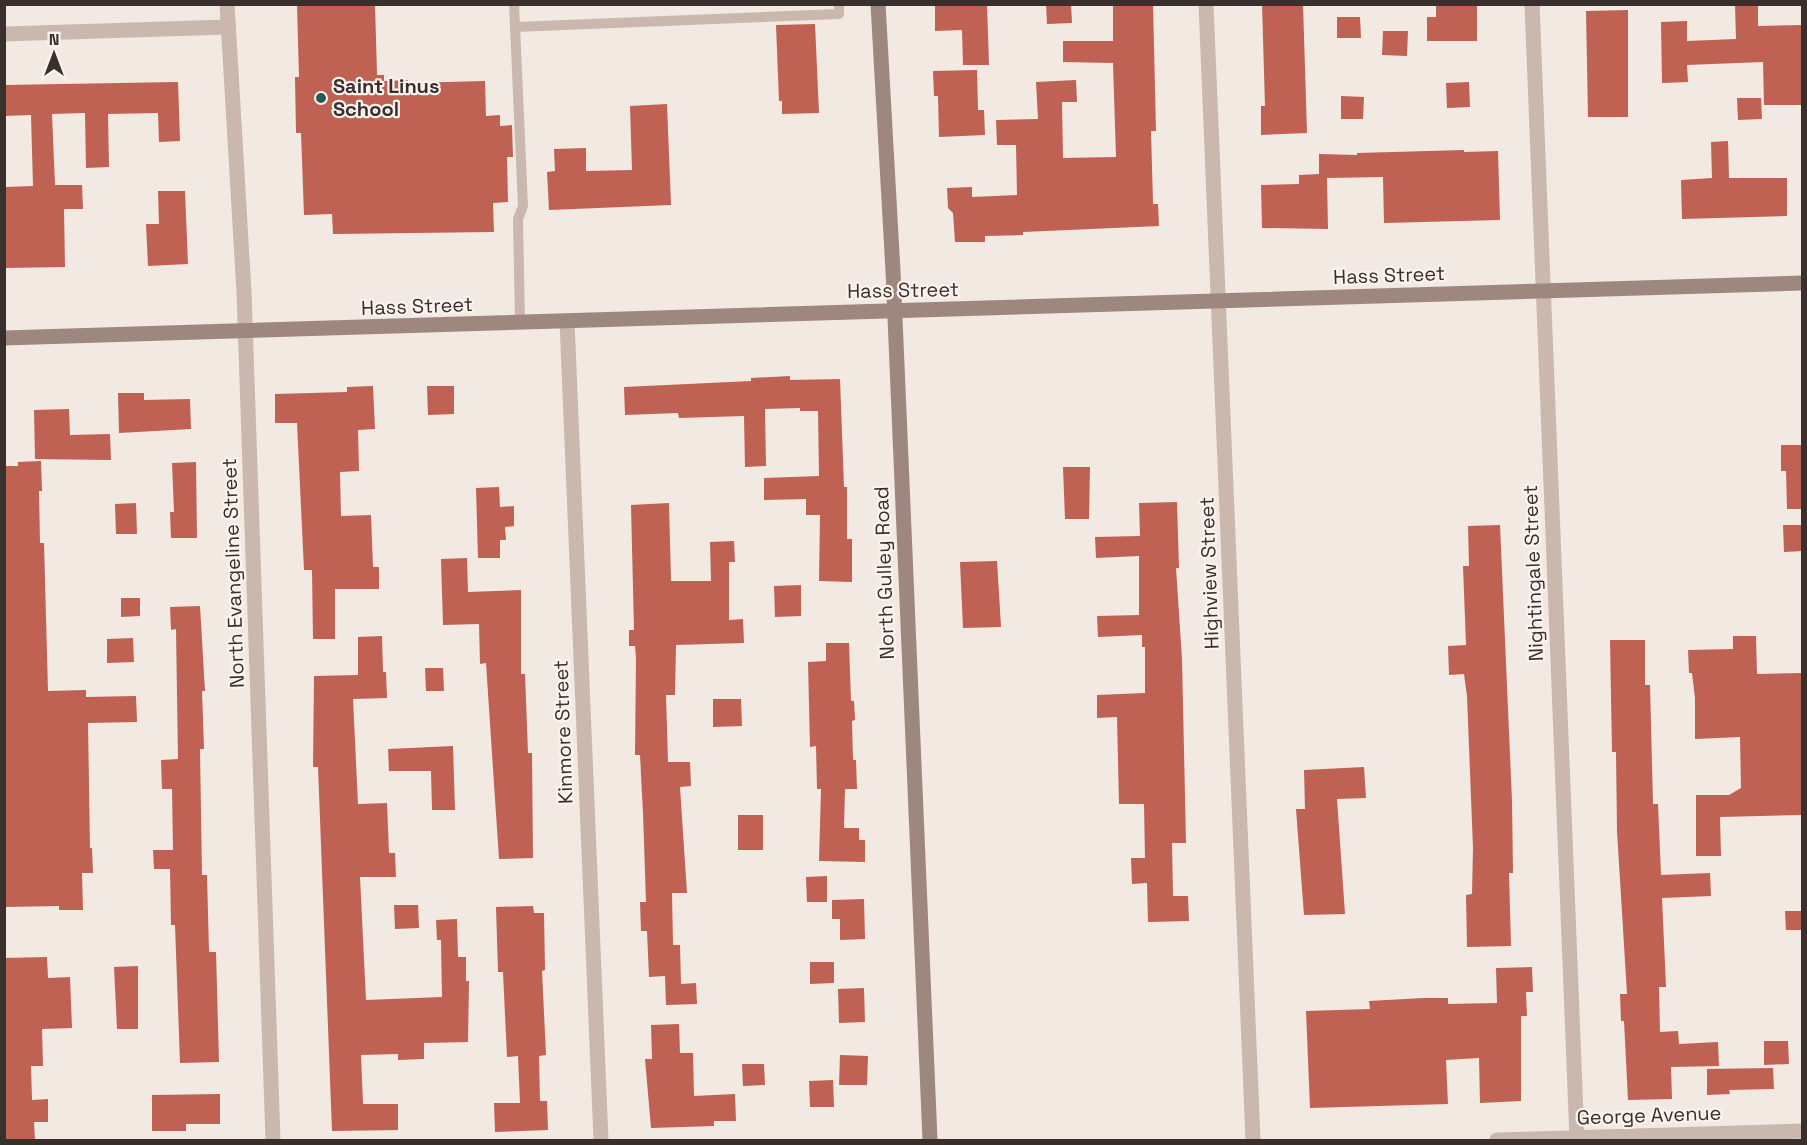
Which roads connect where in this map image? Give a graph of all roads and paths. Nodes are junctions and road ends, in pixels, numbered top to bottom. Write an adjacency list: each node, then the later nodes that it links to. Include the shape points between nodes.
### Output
1 (227, 4): 7 (street, North Evangeline Street)
2 (514, 4): 8 (lane)
3 (839, 4): 8 (lane, via 839,14)
4 (878, 4): 13 (street, North Gulley Road)
5 (1206, 4): 12 (street, Highview Street)
6 (1532, 4): 11 (street, Nightingale Street)
7 (228, 27): 9 (street); 16 (street, North Evangeline Street)
8 (515, 27): 15 (lane, via 523,206 518,219)
9 (4, 34)
10 (1803, 284): 11 (street, Hass Street)
11 (1542, 292): 12 (street, Hass Street); 19 (street, Nightingale Street)
12 (1219, 302): 13 (street, Hass Street); 23 (street, Highview Street)
13 (895, 310): 14 (street, Hass Street); 22 (street, North Gulley Road)
14 (567, 321): 15 (street, Hass Street); 21 (street, Kinmore Street)
15 (520, 324): 16 (street, Hass Street)
16 (245, 331): 17 (street, Hass Street); 20 (street, North Evangeline Street)
17 (4, 338)
18 (1803, 1131): 19 (street, George Avenue)
19 (1577, 1139): 24 (street, George Avenue)
20 (273, 1140)
21 (601, 1140)
22 (930, 1140)
23 (1253, 1140)
24 (1497, 1140)

